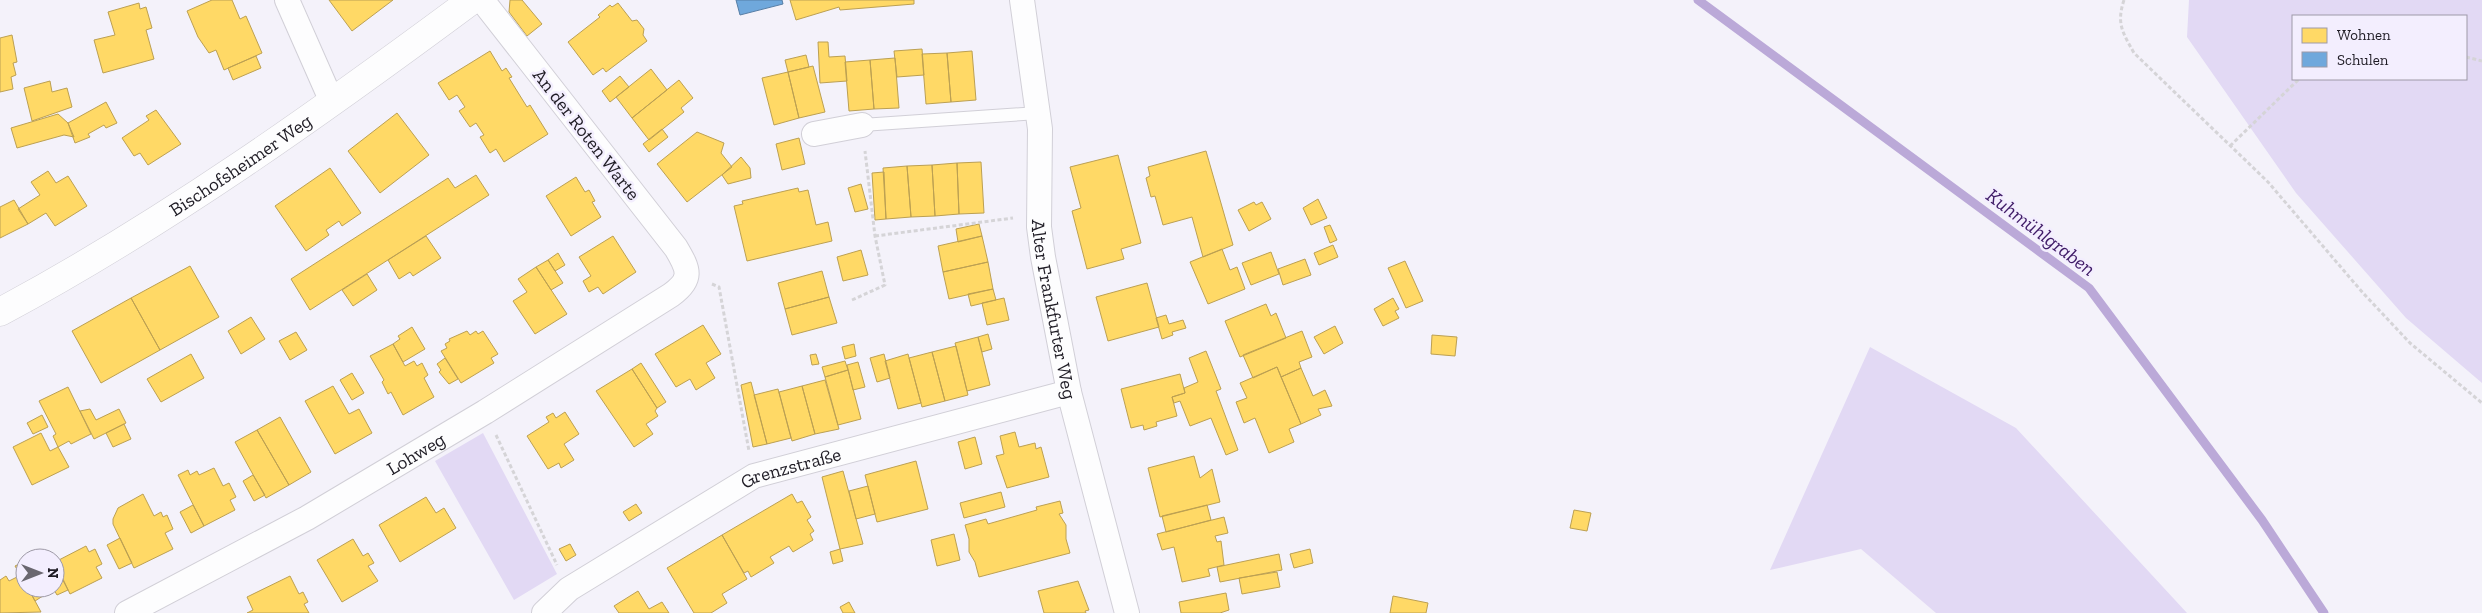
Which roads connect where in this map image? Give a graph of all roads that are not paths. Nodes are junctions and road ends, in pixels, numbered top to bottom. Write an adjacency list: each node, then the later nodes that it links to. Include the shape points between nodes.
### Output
1 (287, 0): 5 (street)
2 (472, 0): 5 (street, Bischofsheimer Weg)
3 (482, 0): 9 (street, An der Roten Warte, via 676,248)
4 (1022, 0): 6 (street, Alter Frankfurter Weg)
5 (332, 102): 10 (street, Bischofsheimer Weg, via 100,256)
6 (1038, 113): 7 (lane); 11 (street, Alter Frankfurter Weg, via 1041,146 1039,215 1043,257)
7 (862, 125): 8 (street)
8 (814, 134)
9 (687, 272): 13 (street, Lohweg, via 686,280 671,295 484,412 307,518)
10 (0, 312)
11 (1069, 392): 12 (street, Grenzstraße, via 754,476); 14 (street, Alter Frankfurter Weg)
12 (560, 603)
13 (126, 613)
14 (1127, 613)

